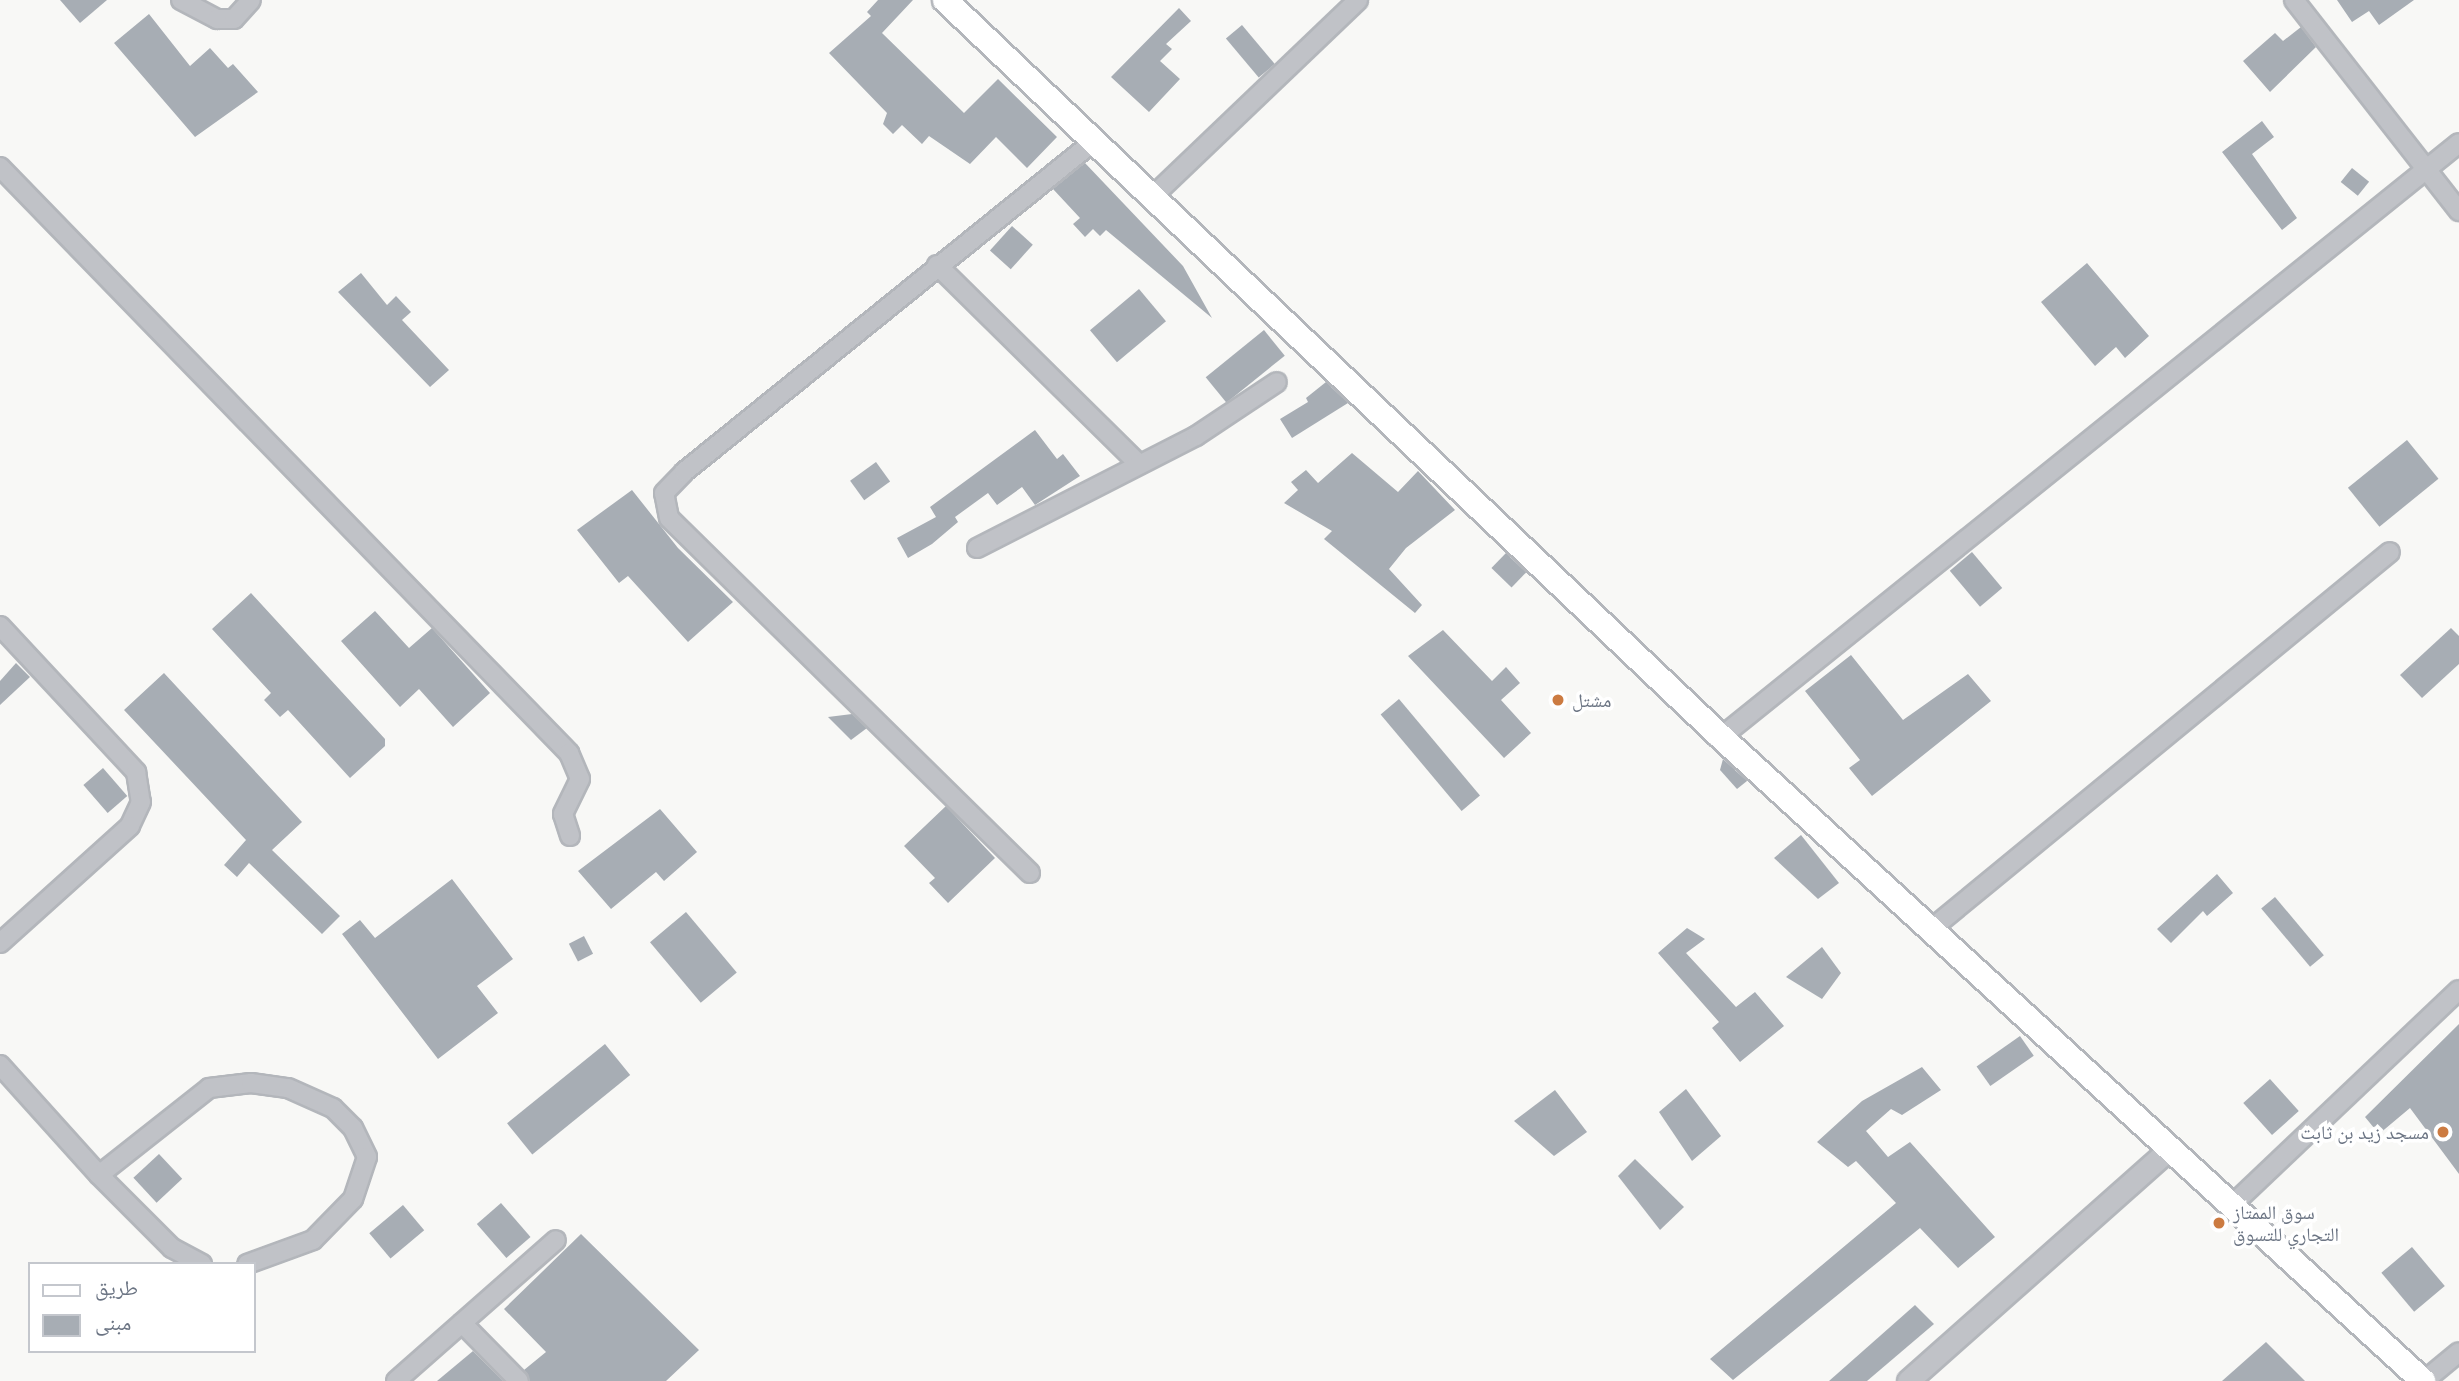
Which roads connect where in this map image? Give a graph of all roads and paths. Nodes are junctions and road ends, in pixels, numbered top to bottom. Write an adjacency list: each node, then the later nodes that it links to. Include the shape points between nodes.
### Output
1 (181, 0): 2 (street, via 225,19 234,19)
2 (251, 0)
3 (945, 0): 6 (main road)
4 (1358, 0): 10 (street)
5 (2294, 0): 9 (street)
6 (1093, 142): 10 (main road); 12 (street)
7 (2459, 143): 9 (street)
8 (0, 167): 19 (street, via 569,753 580,779 563,814)
9 (2427, 170): 11 (street); 18 (street)
10 (1152, 197): 18 (main road)
11 (2459, 211)
12 (937, 265): 14 (street); 20 (street, via 684,472 664,494 669,518)
13 (1277, 382): 14 (street, via 1205,430)
14 (1139, 464): 15 (street)
15 (978, 548)
16 (2390, 552): 21 (street)
17 (0, 625): 22 (street, via 136,772 141,802 130,826)
18 (1721, 737): 21 (main road)
19 (570, 836)
20 (1030, 873)
21 (1930, 930): 25 (main road)
22 (0, 943)
23 (2459, 990): 27 (street)
24 (0, 1065): 26 (street)
25 (2168, 1150): 27 (main road); 35 (street)
26 (99, 1175): 29 (street, via 172,1248); 30 (street, via 208,1088 251,1083 313,1096 333,1108 363,1143 367,1157 362,1182 332,1224 313,1240)
27 (2230, 1207): 36 (main road)
28 (556, 1240): 31 (street)
29 (198, 1262)
30 (252, 1262)
31 (462, 1323): 33 (street); 34 (street)
32 (2459, 1352): 36 (street)
33 (396, 1381)
34 (519, 1381)
35 (1908, 1381)
36 (2424, 1381)

